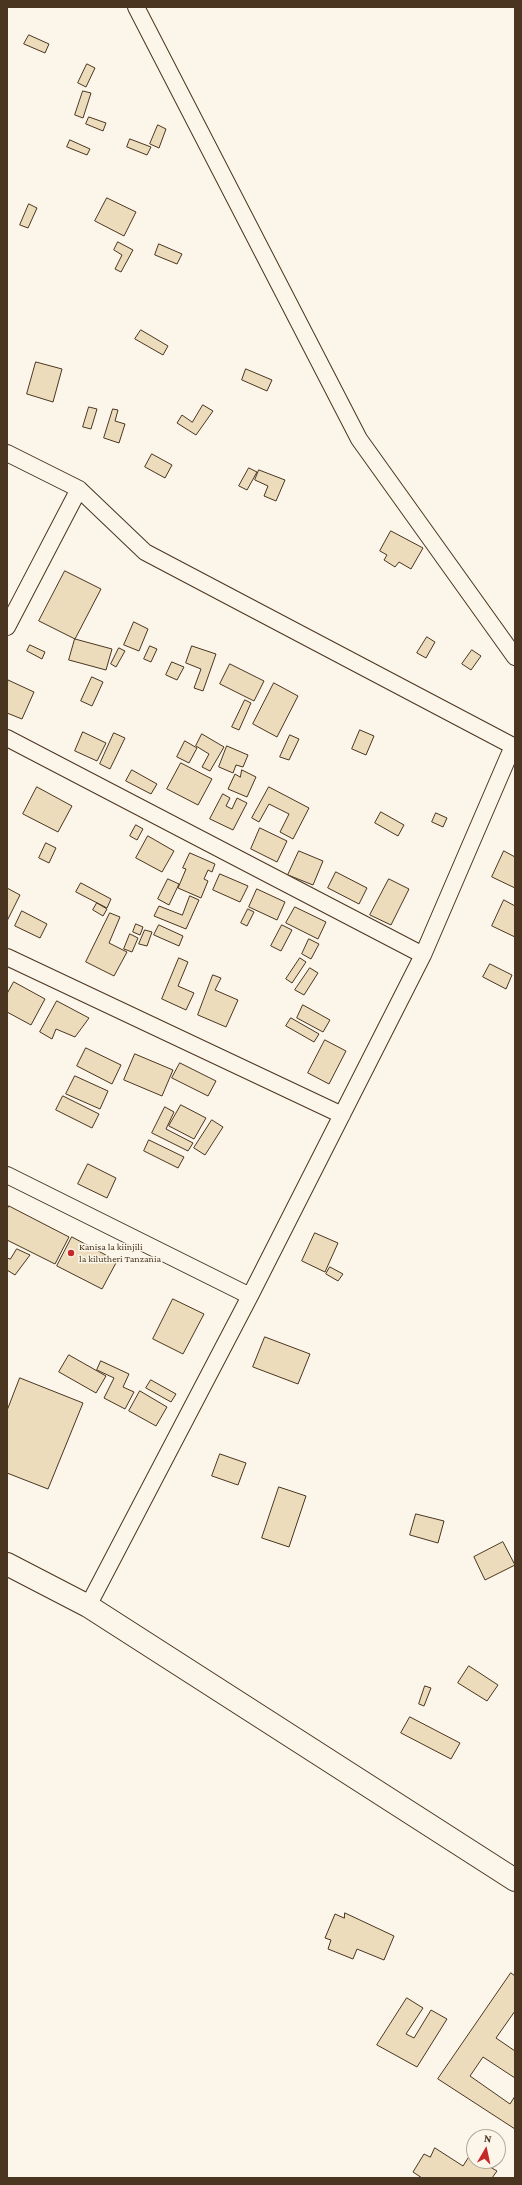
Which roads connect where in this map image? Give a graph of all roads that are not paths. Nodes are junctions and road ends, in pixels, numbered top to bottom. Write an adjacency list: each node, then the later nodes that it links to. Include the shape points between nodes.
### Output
1 (136, 7): 5 (street, via 358,439)
2 (7, 454): 3 (street)
3 (79, 489): 4 (street); 7 (street, via 145,552 513,746)
4 (7, 627)
5 (515, 658)
6 (7, 738): 7 (street)
7 (423, 955): 9 (street)
8 (7, 957): 9 (street)
9 (342, 1115): 11 (street)
10 (7, 1175): 11 (street)
11 (250, 1296): 13 (street)
12 (7, 1564): 13 (street)
13 (88, 1606): 14 (street)
14 (515, 1880)

